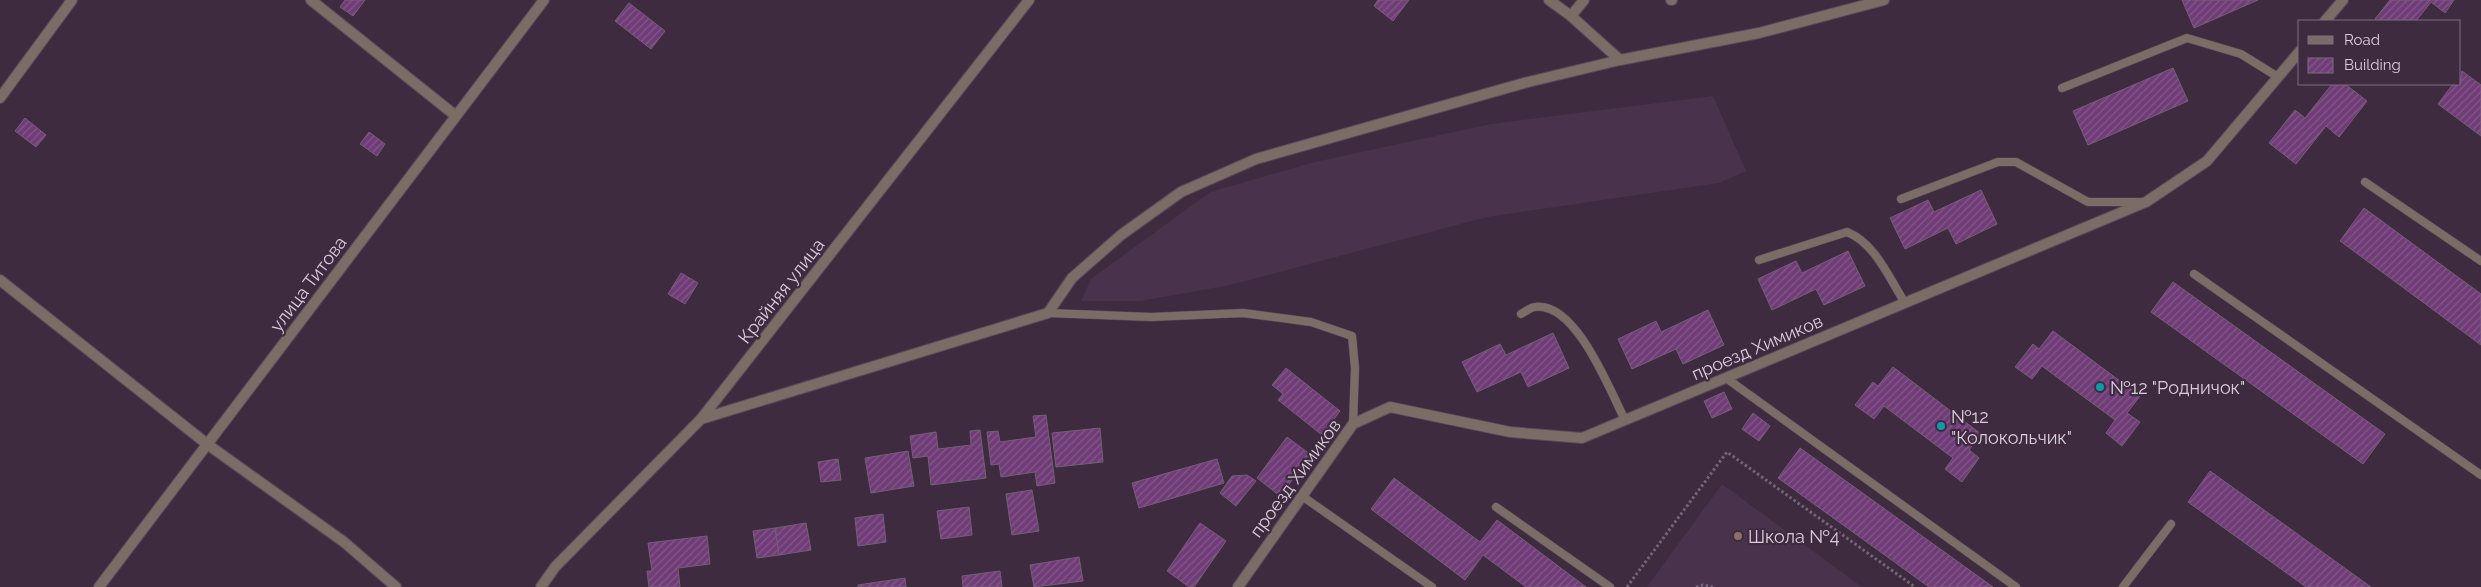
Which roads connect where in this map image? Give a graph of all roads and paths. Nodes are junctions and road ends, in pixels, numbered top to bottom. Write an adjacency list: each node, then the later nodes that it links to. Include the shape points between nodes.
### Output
1 (72, 0): 16 (street)
2 (311, 0): 17 (street)
3 (544, 0): 17 (street, улица Титова)
4 (1029, 0): 29 (street, Крайняя улица)
5 (1549, 0): 10 (street)
6 (1575, 0): 10 (street)
7 (1584, 0): 10 (street)
8 (1884, 0): 13 (street, via 1759,33)
9 (2343, 0): 11 (street)
10 (1571, 16): 13 (street)
11 (2326, 20)
12 (2298, 53): 14 (street, проезд Химиков)
13 (1620, 60): 26 (street, via 1528,82 1256,159 1181,192 1121,235 1079,272)
14 (2278, 77): 15 (lane, via 2241,54 2187,38); 20 (street, проезд Химиков, via 2207,161)
15 (2062, 88)
16 (0, 98)
17 (456, 116): 32 (street, улица Титова)
18 (2365, 182): 22 (lane)
19 (1901, 199): 20 (lane, via 1998,162 2016,162 2088,202)
20 (2146, 202): 25 (street, проезд Химиков)
21 (1760, 260): 25 (lane, via 1847,232 1868,245)
22 (2481, 262)
23 (2194, 274): 33 (lane)
24 (0, 280): 32 (street)
25 (1905, 303): 28 (street, проезд Химиков)
26 (1048, 312): 29 (street); 31 (lane, via 1151,317 1243,313 1311,322 1352,336 1355,368)
27 (1521, 314): 30 (lane, via 1535,306 1553,309 1567,320 1584,340)
28 (1726, 378): 30 (street, проезд Химиков); 47 (lane)
29 (701, 419): 39 (street, Крайняя улица, via 555,567)
30 (1625, 420): 31 (street, проезд Химиков, via 1582,438 1510,432 1390,407)
31 (1353, 424): 34 (street, проезд Химиков)
32 (207, 444): 37 (street, улица Титова); 38 (street, via 344,542)
33 (2481, 475)
34 (1302, 496): 40 (street, проезд Химиков); 41 (lane)
35 (1496, 507): 42 (lane)
36 (2171, 524): 48 (lane)
37 (99, 587)
38 (396, 587)
39 (541, 587)
40 (1238, 587)
41 (1432, 587)
42 (1610, 587)
43 (1627, 587): 46 (path, via 1727,452)
44 (1696, 587): 45 (path)
45 (1713, 587)
46 (1915, 587)
47 (2016, 587)
48 (2123, 587)

